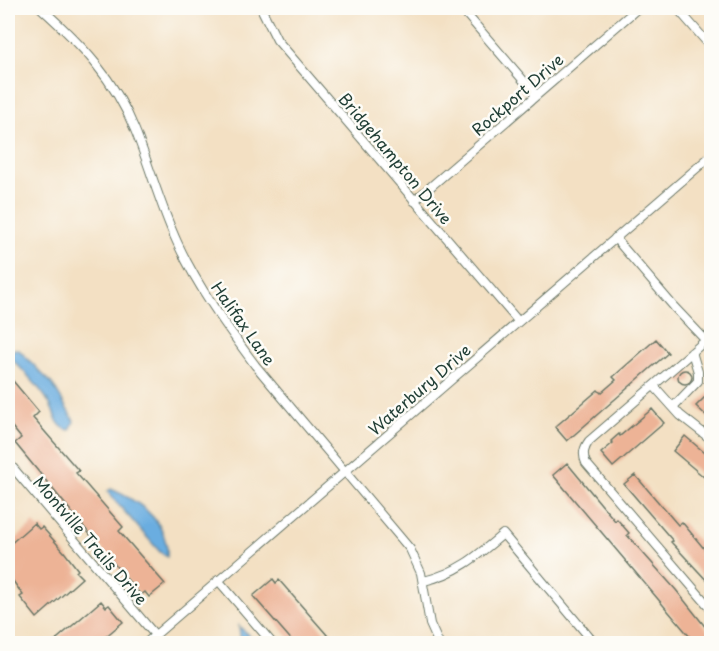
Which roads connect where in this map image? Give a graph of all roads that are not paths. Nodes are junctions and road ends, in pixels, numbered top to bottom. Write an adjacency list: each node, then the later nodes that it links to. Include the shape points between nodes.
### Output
1 (41, 8): 18 (street, Halifax Lane, via 87,51 122,104 177,243 218,313 255,365)
2 (261, 8): 9 (street, Bridgehampton Drive, via 278,40)
3 (460, 8): 7 (street)
4 (638, 8): 7 (street, Rockport Drive)
5 (677, 8): 6 (street)
6 (711, 48)
7 (536, 95): 9 (street, Rockport Drive)
8 (711, 156): 10 (street, Waterbury Drive)
9 (414, 201): 11 (street, Bridgehampton Drive)
10 (615, 238): 11 (street, Waterbury Drive); 12 (street)
11 (518, 321): 18 (street, Waterbury Drive)
12 (708, 344): 13 (street)
13 (692, 352): 14 (street); 15 (street, via 698,381)
14 (654, 386): 15 (street); 21 (street, via 589,441 584,457)
15 (673, 407): 16 (street)
16 (711, 440)
17 (8, 462): 22 (street, Montville Trails Drive)
18 (344, 471): 19 (street, Waterbury Drive); 20 (street, Halifax Lane, via 410,549)
19 (218, 580): 22 (street, Waterbury Drive); 24 (street)
20 (424, 581): 25 (street, Halifax Lane, via 430,624); 26 (street, via 455,572 503,534)
21 (711, 610)
22 (155, 635): 23 (street, Waterbury Drive)
23 (145, 644)
24 (273, 644)
25 (439, 644)
26 (595, 644)

